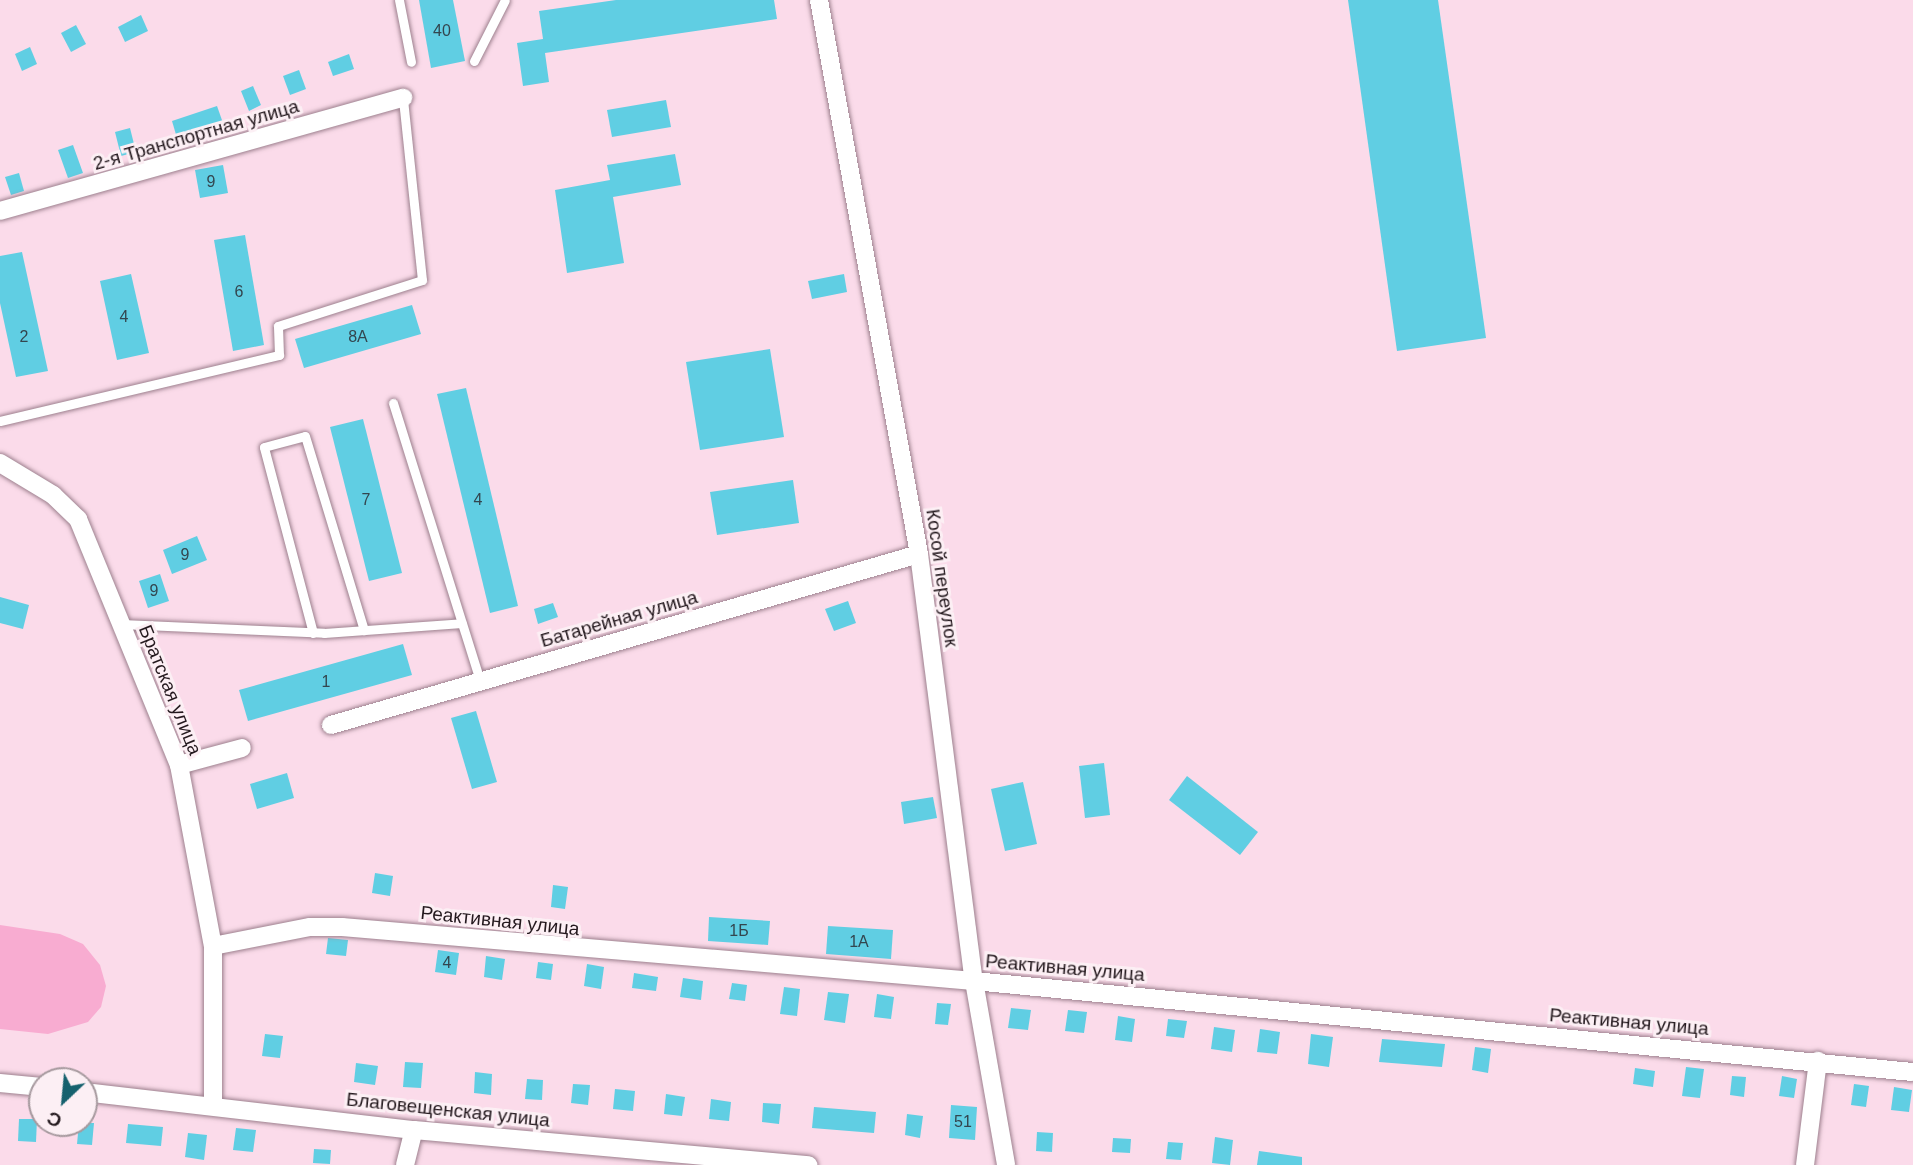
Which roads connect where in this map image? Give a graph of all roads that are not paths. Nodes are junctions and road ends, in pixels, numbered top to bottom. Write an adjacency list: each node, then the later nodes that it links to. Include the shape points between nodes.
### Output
1 (399, 0): 5 (lane)
2 (505, 0): 4 (lane)
3 (819, 0): 11 (street, Косой переулок)
4 (474, 61)
5 (411, 62)
6 (403, 98): 7 (street, 2-я Транспортная улица); 9 (lane, via 422,281 278,326 279,355)
7 (0, 211)
8 (393, 403): 13 (lane)
9 (0, 421)
10 (0, 463): 12 (street, Братская улица, via 53,495 78,519)
11 (919, 554): 16 (street, Батарейная улица); 21 (street, Косой переулок)
12 (121, 624): 15 (lane); 19 (street, Братская улица)
13 (462, 624): 14 (lane); 16 (lane)
14 (364, 630): 15 (lane); 15 (lane, via 304,436 264,447)
15 (313, 633)
16 (480, 681): 17 (street, Батарейная улица)
17 (331, 725)
18 (242, 748): 19 (street)
19 (179, 765): 20 (street, Братская улица)
20 (213, 946): 21 (street, Реактивная улица, via 310,927 342,927); 27 (street, Братская улица)
21 (974, 981): 22 (street, Реактивная улица); 31 (street, Косой переулок)
22 (1818, 1061): 23 (street, Реактивная улица); 32 (street)
23 (1913, 1072)
24 (0, 1083): 25 (street)
25 (28, 1086)
26 (98, 1093): 27 (street, Благовещенская улица)
27 (213, 1105): 28 (street, Благовещенская улица)
28 (414, 1129): 29 (street); 30 (street, Благовещенская улица)
29 (405, 1165)
30 (808, 1165)
31 (1006, 1165)
32 (1805, 1165)

